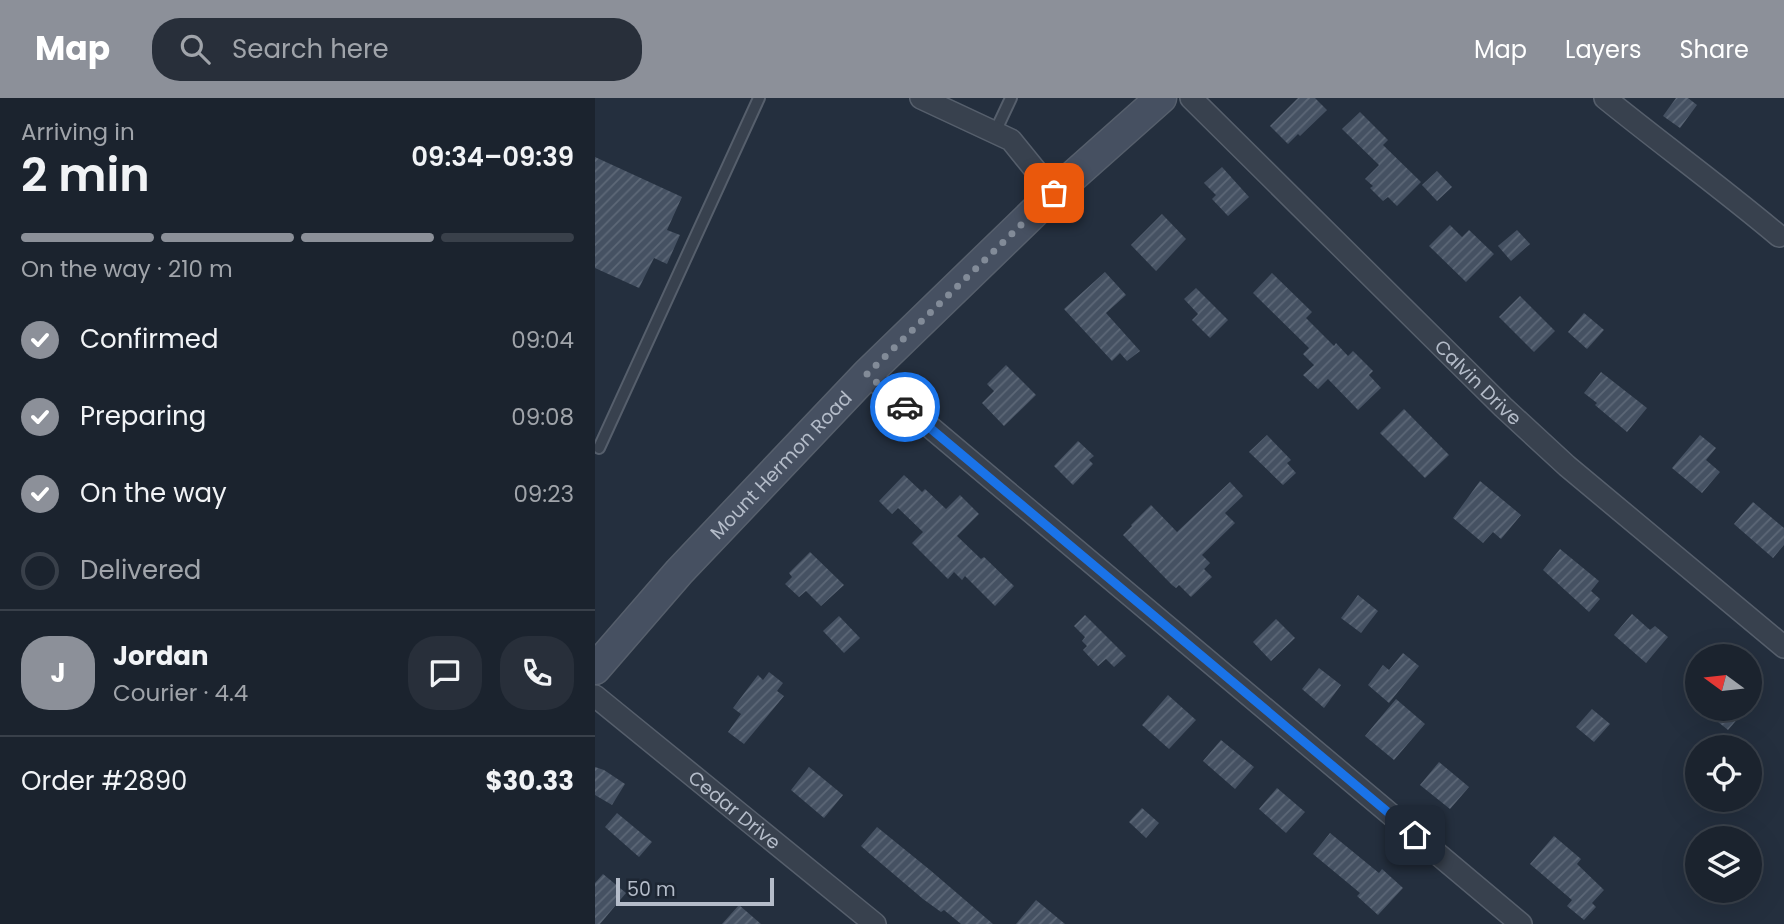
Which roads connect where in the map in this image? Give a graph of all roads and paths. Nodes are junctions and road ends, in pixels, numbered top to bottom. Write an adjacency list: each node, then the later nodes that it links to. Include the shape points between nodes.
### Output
1 (759, 98): 11 (lane)
2 (1011, 98): 7 (lane)
3 (1161, 98): 8 (main road, Mount Hermon Road)
4 (1191, 98): 12 (street, Calvin Drive, via 1503,407)
5 (1605, 98): 9 (street)
6 (933, 101): 7 (street)
7 (995, 132): 8 (street, via 1011,140)
8 (1054, 193): 10 (main road, Mount Hermon Road)
9 (1779, 236)
10 (867, 374): 13 (main road, Mount Hermon Road, via 679,572); 16 (street)
11 (599, 448)
12 (1784, 647)
13 (595, 669)
14 (595, 696): 15 (street, Cedar Drive)
15 (875, 924)
16 (1521, 924)

